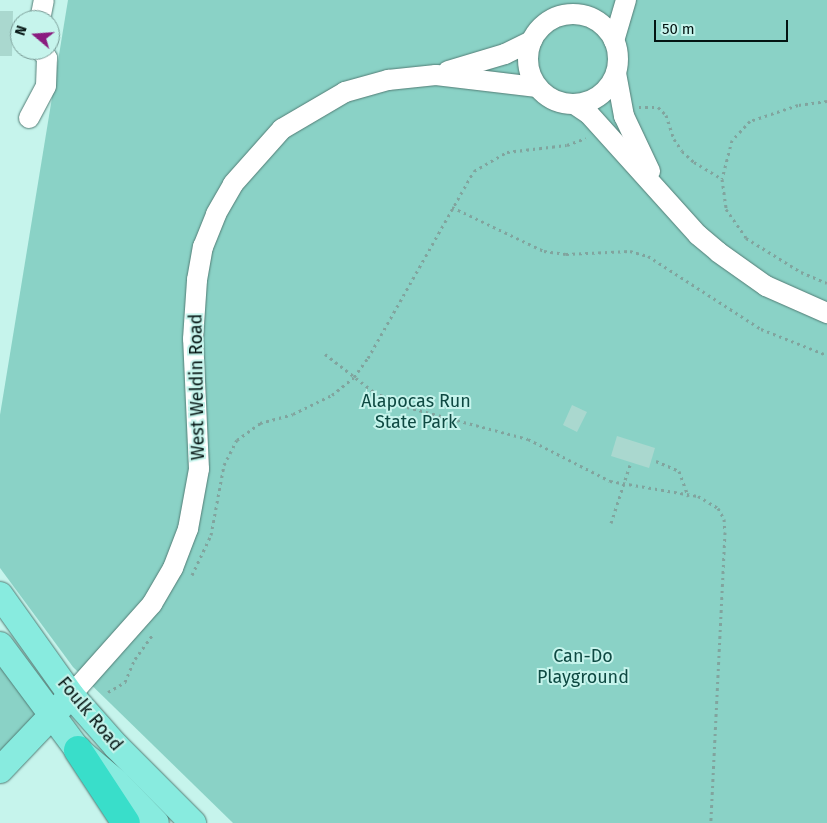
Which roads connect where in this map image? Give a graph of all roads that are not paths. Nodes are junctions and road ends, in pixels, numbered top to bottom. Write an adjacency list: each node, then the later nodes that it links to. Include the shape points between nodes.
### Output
1 (592, 0): 3 (street)
2 (626, 0): 5 (street)
3 (573, 15): 4 (street, via 548,22); 5 (street, via 599,23)
4 (532, 41): 8 (street, West Weldin Road, via 504,54); 9 (street, via 529,69)
5 (614, 41): 7 (street, via 618,58)
6 (47, 60): 11 (street, via 46,86)
7 (616, 73): 10 (street, via 600,95); 12 (street, via 624,116)
8 (436, 75): 9 (street, West Weldin Road); 16 (street, West Weldin Road, via 388,80 345,92 326,102 282,129 233,184 206,239 197,280 193,339 199,469 188,529 173,568 152,604)
9 (537, 87): 10 (street, via 552,99)
10 (574, 104): 12 (street, via 604,129)
11 (29, 118)
12 (660, 191): 13 (street, via 698,235 736,266 766,286)
13 (827, 313)
14 (0, 595): 16 (main road, Foulk Road)
15 (0, 645): 17 (main road, Foulk Road)
16 (71, 695): 17 (main road, West Weldin Road); 22 (main road, Foulk Road, via 116,746)
17 (51, 716): 18 (main road, Foulk Road); 19 (main road, West Weldin Road)
18 (78, 750): 20 (highway); 21 (main road, Foulk Road, via 116,782)
19 (0, 770)
20 (126, 823)
21 (156, 823)
22 (193, 823)

